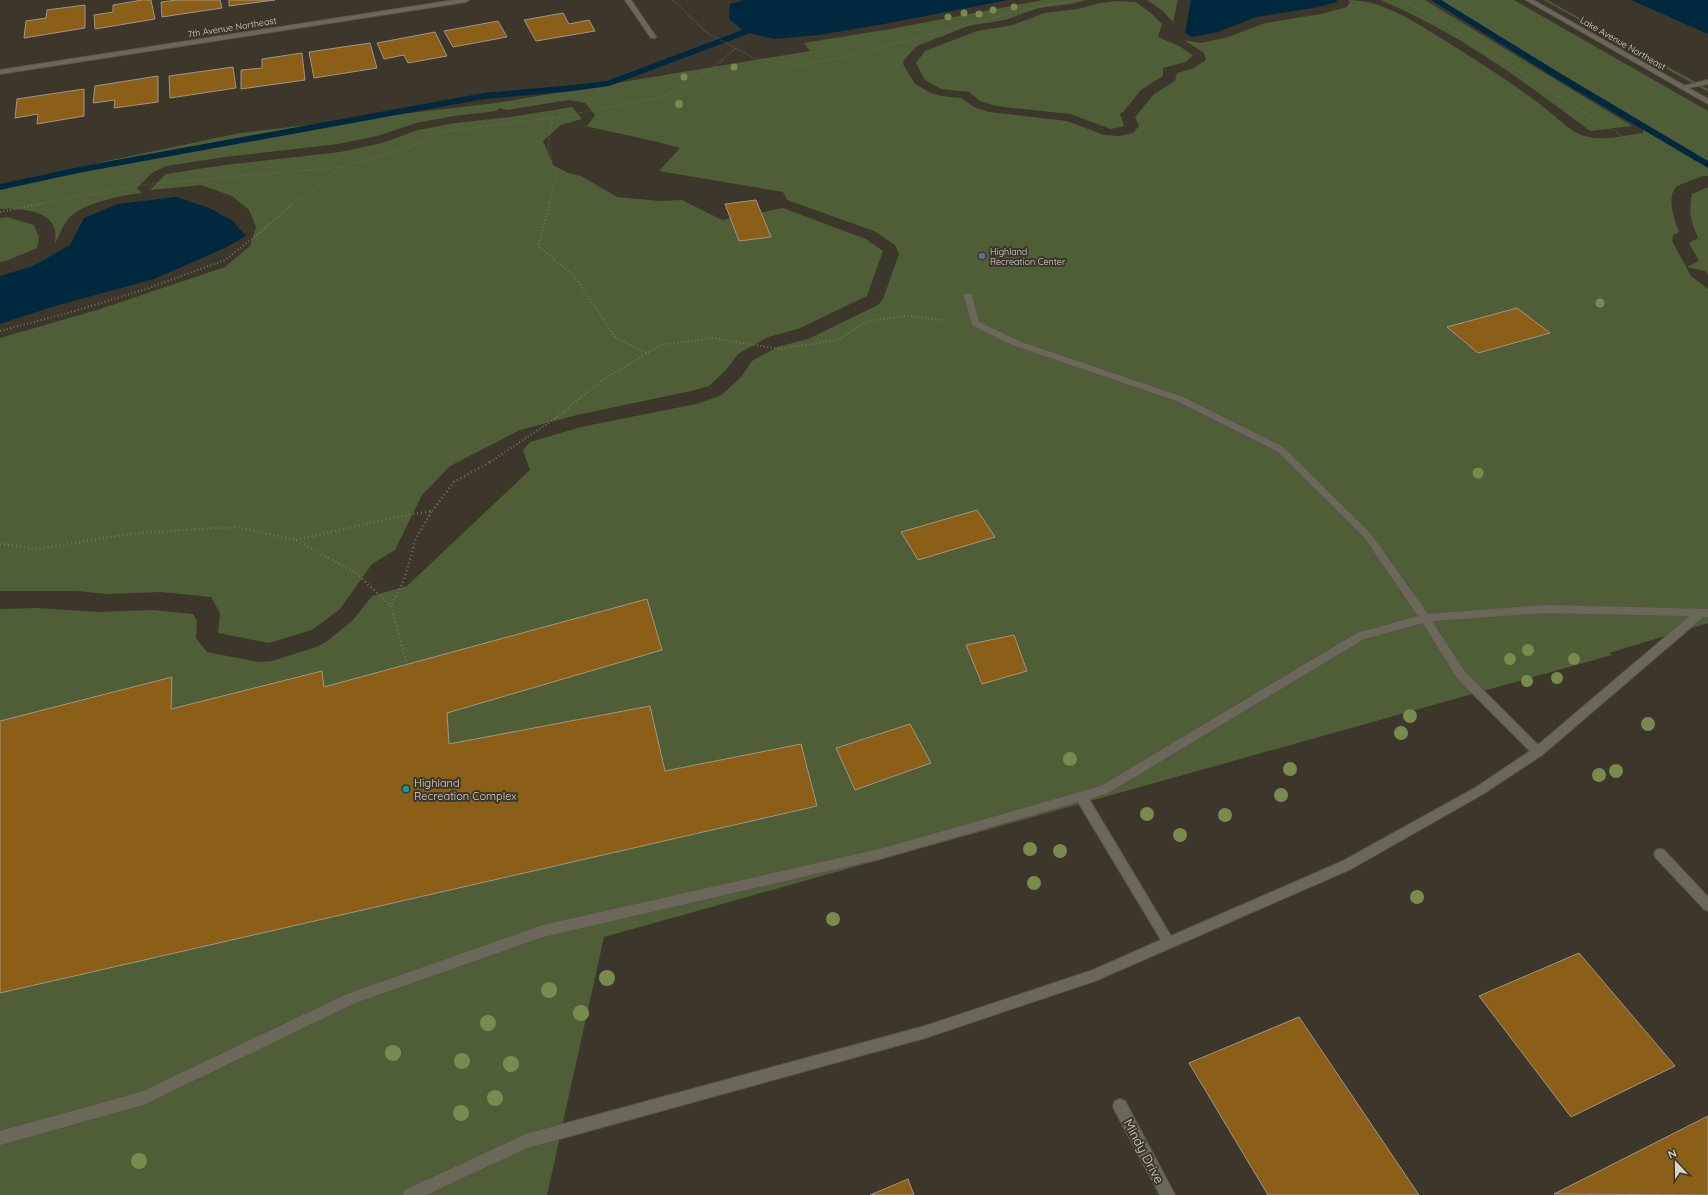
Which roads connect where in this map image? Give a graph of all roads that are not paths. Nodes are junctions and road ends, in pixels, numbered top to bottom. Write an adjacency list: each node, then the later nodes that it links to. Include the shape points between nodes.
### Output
1 (466, 0): 5 (street, 7th Avenue Northeast)
2 (628, 0): 4 (street)
3 (1529, 0): 7 (street, Lake Avenue Northeast)
4 (653, 37)
5 (0, 72)
6 (1708, 82): 7 (street)
7 (1682, 87): 8 (street, Lake Avenue Northeast)
8 (1708, 102)
9 (968, 296): 11 (street, via 975,323 1018,344 1180,399 1280,449 1368,535)
10 (1704, 613): 11 (street, via 1545,609); 12 (street)
11 (1425, 618): 12 (street, via 1461,676); 13 (street, via 1362,636 1104,790)
12 (1538, 752): 16 (street, via 1479,791 1347,865)
13 (1081, 797): 16 (street); 18 (street, via 880,854 543,931 352,998 143,1098)
14 (1660, 854): 15 (street)
15 (1708, 905)
16 (1169, 943): 19 (street, via 1095,975 925,1032 526,1141)
17 (1120, 1106): 20 (street, Mindy Drive)
18 (0, 1138)
19 (410, 1195)
20 (1168, 1195)

